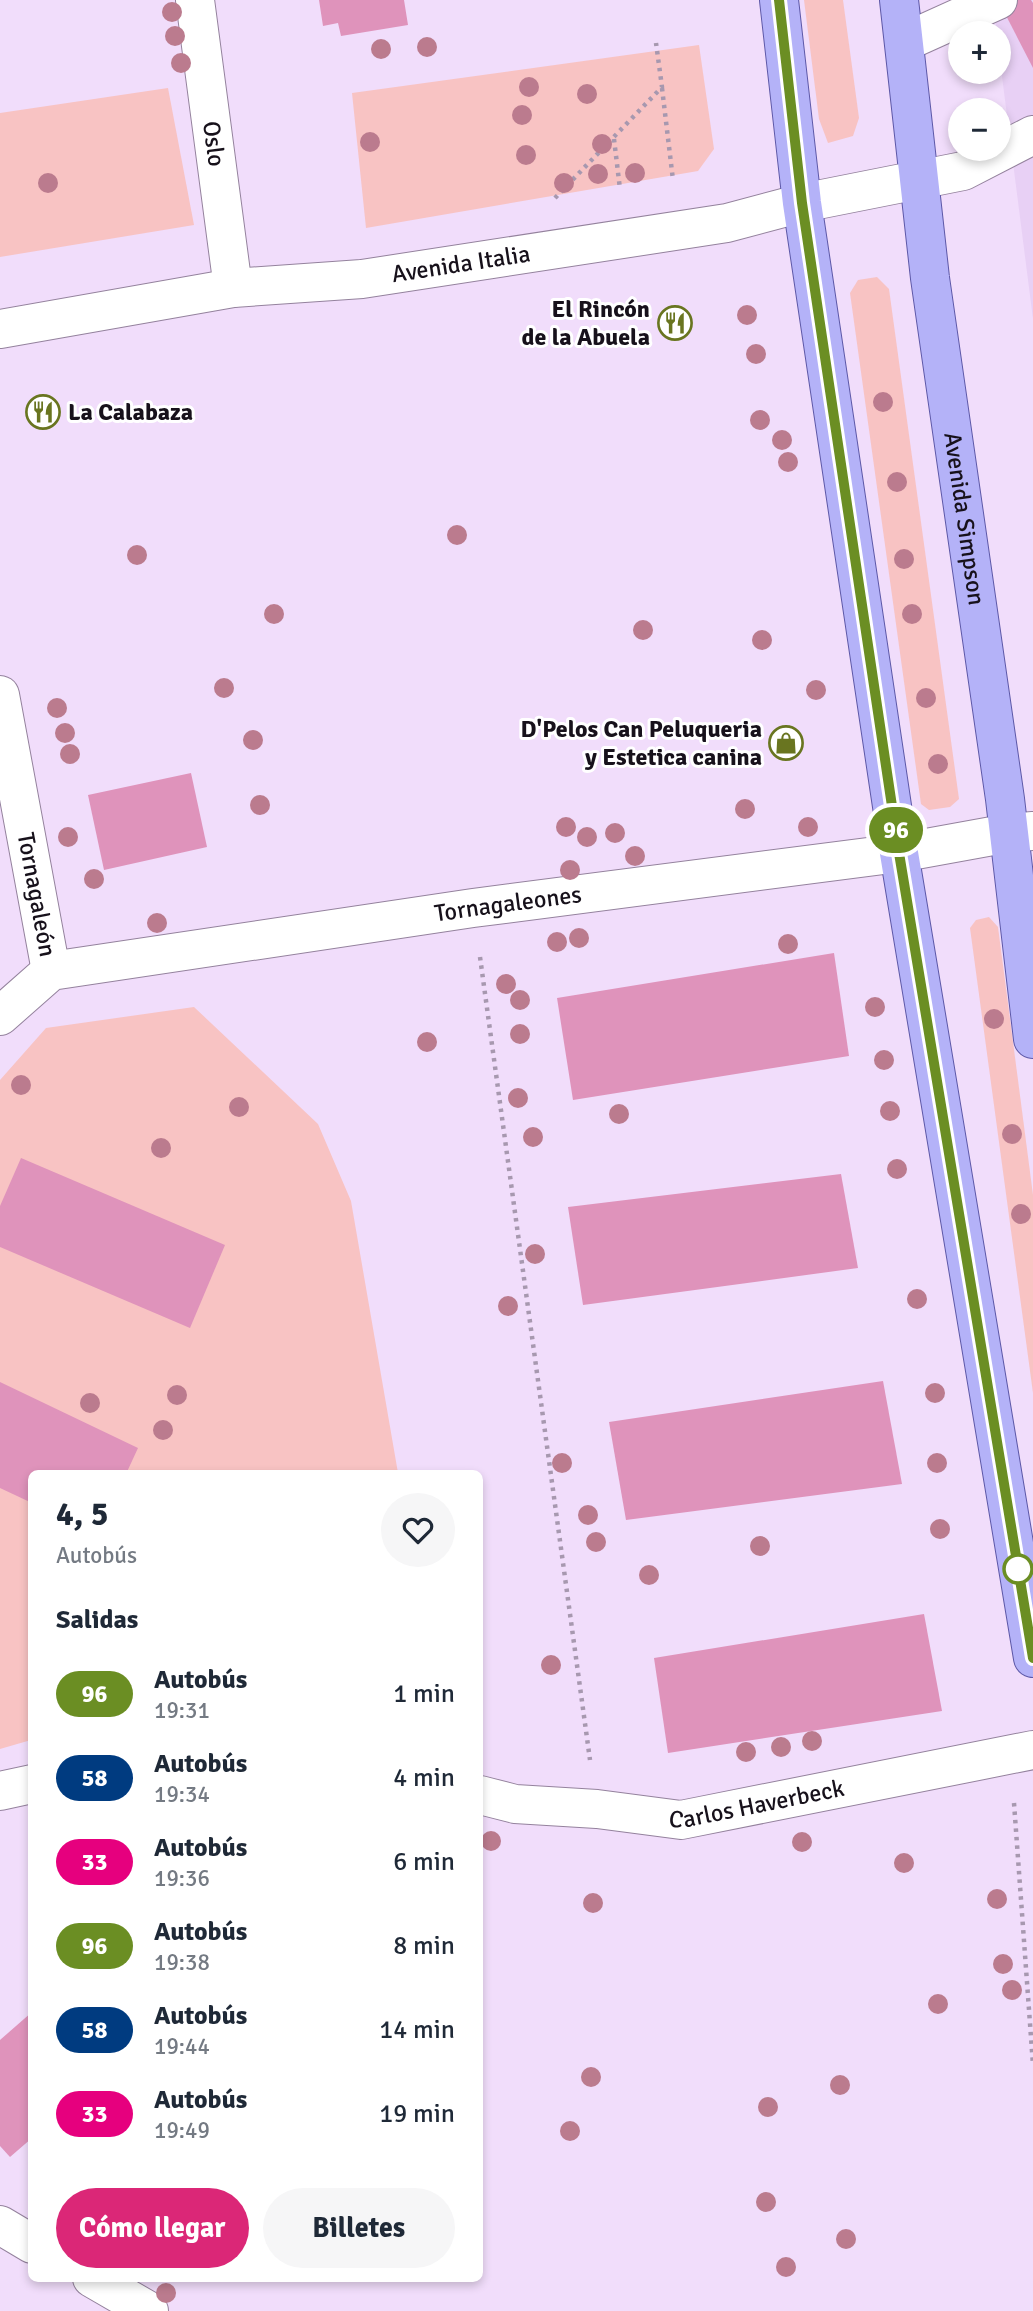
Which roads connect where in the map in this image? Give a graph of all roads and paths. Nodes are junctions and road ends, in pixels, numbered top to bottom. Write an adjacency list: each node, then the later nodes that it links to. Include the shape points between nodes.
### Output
1 (195, 0): 15 (street, Oslo)
2 (779, 0): 13 (main road)
3 (899, 0): 5 (main road, Avenida Simpson)
4 (998, 0): 5 (street)
5 (905, 42): 10 (main road, Avenida Simpson)
6 (656, 43): 7 (path)
7 (662, 87): 9 (path); 11 (path)
8 (1033, 135): 10 (street, Avenida Italia, via 963,171)
9 (614, 138): 12 (path); 14 (path)
10 (918, 178): 13 (street, Avenida Italia); 18 (main road, Avenida Simpson, via 955,460)
11 (673, 181)
12 (622, 202)
13 (802, 203): 15 (street, Avenida Italia, via 727,223 362,279); 19 (main road)
14 (549, 204)
15 (233, 288): 16 (street, Avenida Italia)
16 (0, 329)
17 (0, 695): 21 (street, Tornagaleón)
18 (1021, 832): 19 (street, Tornagaleones); 23 (main road, Avenida Simpson)
19 (899, 853): 20 (street, Tornagaleones); 24 (main road)
20 (473, 908): 21 (street, Tornagaleones); 29 (path)
21 (51, 971): 22 (street)
22 (0, 1016)
23 (1033, 1039)
24 (1033, 1658)
25 (1033, 1750): 29 (street, Carlos Haverbeck, via 681,1820)
26 (28, 1785): 27 (street)
27 (0, 1791)
28 (483, 1796): 29 (street, Carlos Haverbeck, via 515,1804)
29 (597, 1809)
30 (0, 2225): 31 (street)
31 (28, 2242)
32 (99, 2282): 33 (street)
33 (149, 2311)

